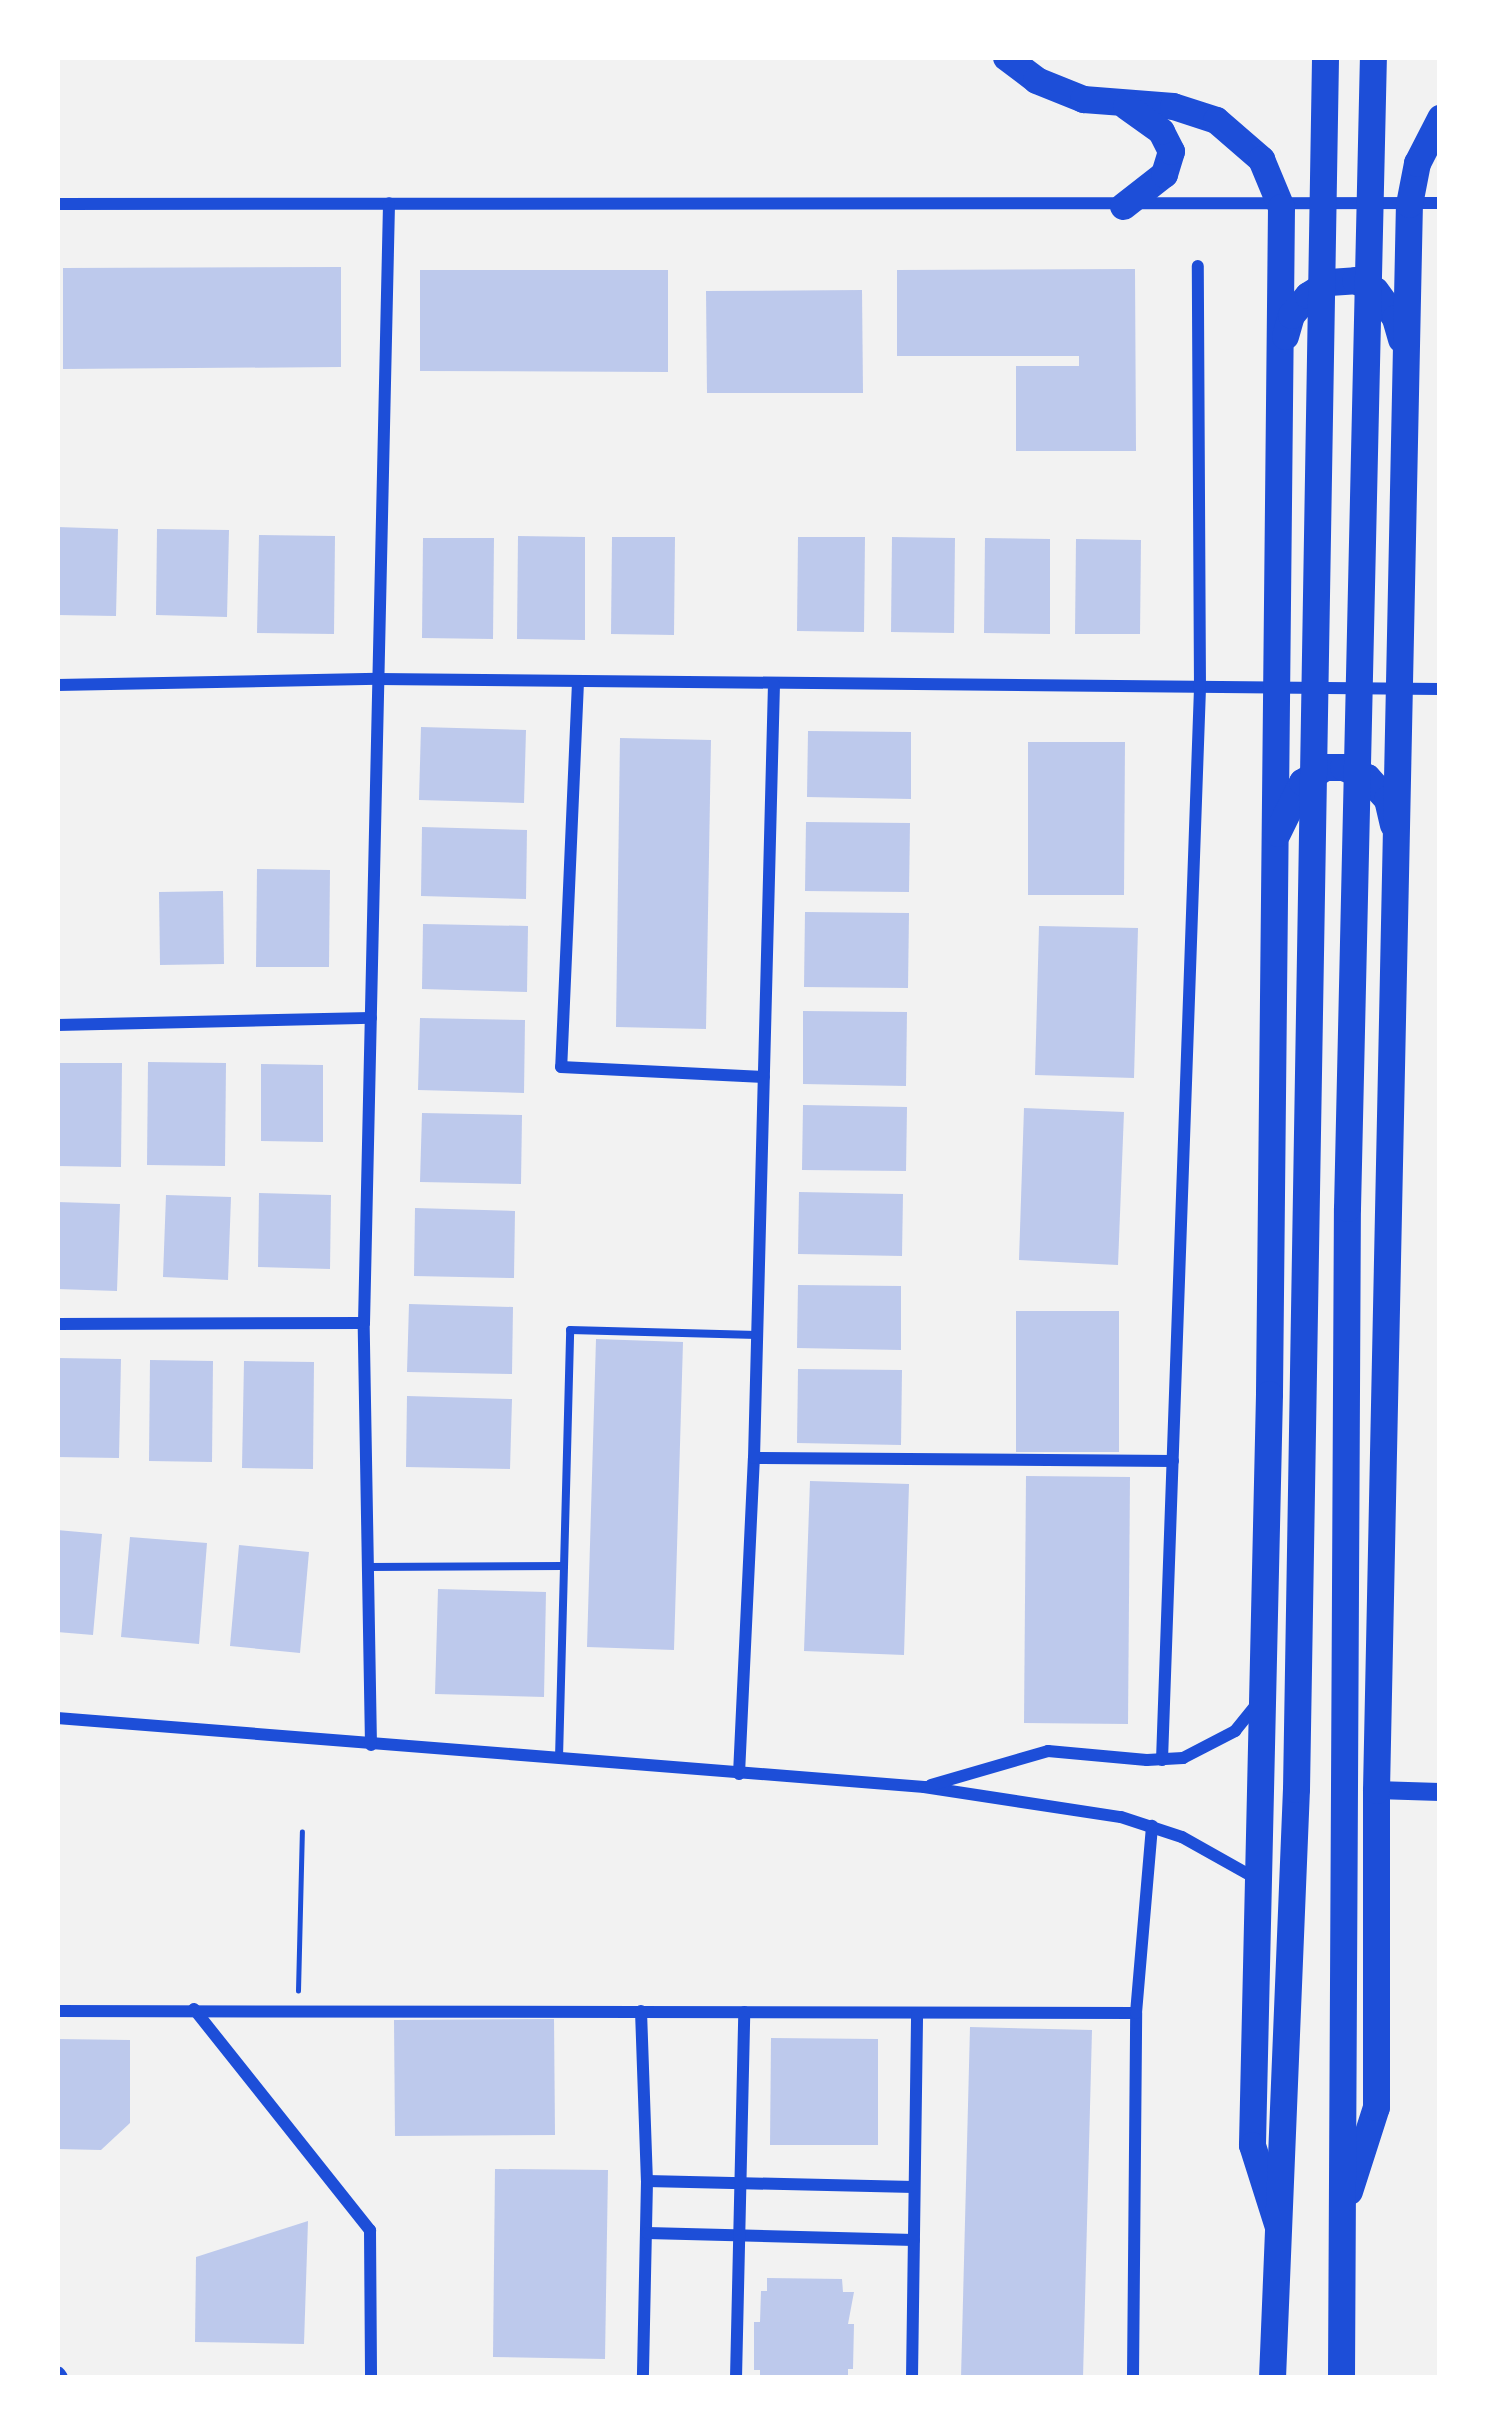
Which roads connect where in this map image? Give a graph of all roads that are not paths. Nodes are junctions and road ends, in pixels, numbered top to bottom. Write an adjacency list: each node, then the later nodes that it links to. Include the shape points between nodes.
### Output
1 (1006, 57): 4 (highway, via 1059,91)
2 (1325, 57): 56 (highway, via 1296,1789)
3 (1373, 57): 55 (highway, via 1342,1641)
4 (1126, 106): 10 (highway, via 1161,131 1171,151 1164,174); 11 (highway, via 1173,106 1232,131 1262,159)
5 (1440, 118): 9 (highway)
6 (389, 203): 8 (street); 10 (street); 15 (street)
7 (1440, 203): 9 (street)
8 (57, 204)
9 (1408, 204): 11 (street); 14 (highway)
10 (1123, 206): 11 (street)
11 (1281, 207): 13 (highway)
12 (1198, 266): 19 (street)
13 (1280, 351): 14 (highway, via 1291,315 1308,295 1355,280 1375,290 1395,318); 21 (highway)
14 (1405, 355): 22 (highway)
15 (378, 679): 16 (street); 18 (street); 25 (street)
16 (578, 682): 17 (street); 27 (street, via 561,1067)
17 (774, 684): 19 (street); 27 (street)
18 (57, 685)
19 (1200, 688): 21 (street); 32 (street)
20 (1440, 689): 22 (street)
21 (1274, 690): 22 (street); 24 (highway)
22 (1401, 692): 23 (highway)
23 (1398, 839): 24 (highway, via 1387,799 1367,777 1325,767 1302,782); 42 (highway)
24 (1273, 843): 35 (highway)
25 (371, 1018): 26 (street); 28 (street)
26 (57, 1024)
27 (764, 1077): 30 (street)
28 (364, 1323): 29 (street); 34 (street)
29 (57, 1324)
30 (757, 1335): 31 (street); 33 (lane, via 570,1330)
31 (754, 1458): 32 (street); 40 (street)
32 (1173, 1460): 39 (street)
33 (564, 1567): 34 (lane); 38 (lane)
34 (368, 1568): 37 (street)
35 (1262, 1698): 39 (street, via 1217,1744); 45 (highway)
36 (57, 1718): 37 (street)
37 (371, 1744): 38 (street)
38 (559, 1759): 40 (street)
39 (1162, 1760): 41 (street, via 1048,1751)
40 (739, 1774): 41 (street)
41 (924, 1787): 44 (street)
42 (1376, 1790): 43 (street); 55 (highway, via 1376,2107)
43 (1440, 1792)
44 (1152, 1826): 45 (street); 50 (street)
45 (1258, 1880): 56 (highway, via 1252,2144)
46 (194, 2008): 47 (street); 48 (street); 60 (street, via 370,2230)
47 (57, 2011)
48 (641, 2011): 49 (street); 52 (street)
49 (744, 2012): 51 (street); 53 (street)
50 (1136, 2013): 51 (street); 64 (street)
51 (916, 2015): 54 (street)
52 (647, 2181): 53 (street); 57 (street)
53 (741, 2183): 54 (street); 58 (street)
54 (914, 2187): 59 (street)
55 (1340, 2218): 66 (highway)
56 (1278, 2227): 65 (highway)
57 (646, 2234): 58 (street); 61 (street)
58 (741, 2236): 59 (street); 62 (street)
59 (914, 2240): 63 (street)
60 (371, 2378)
61 (643, 2378)
62 (736, 2378)
63 (912, 2378)
64 (1133, 2378)
65 (1271, 2378)
66 (1341, 2378)

